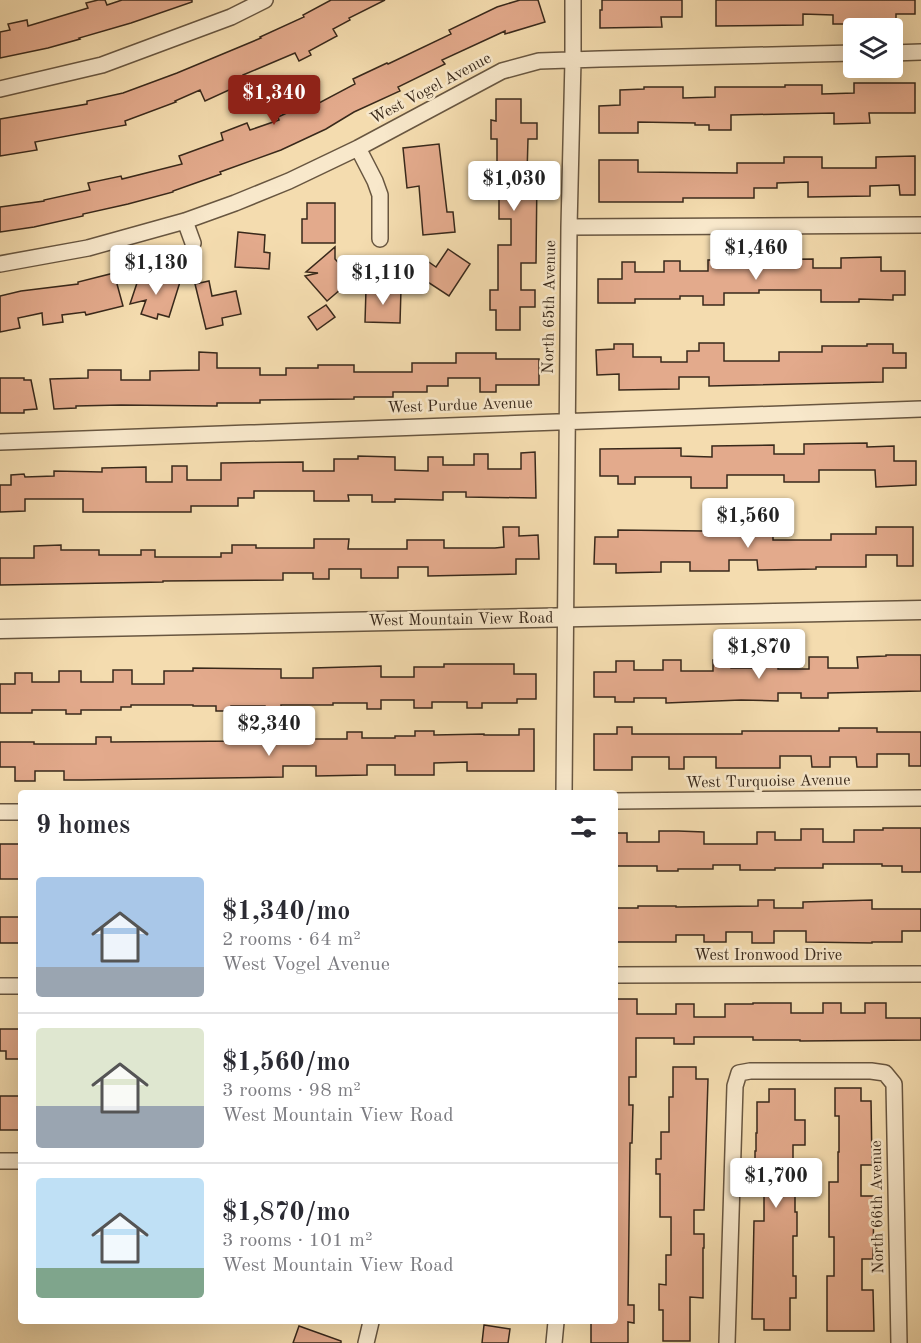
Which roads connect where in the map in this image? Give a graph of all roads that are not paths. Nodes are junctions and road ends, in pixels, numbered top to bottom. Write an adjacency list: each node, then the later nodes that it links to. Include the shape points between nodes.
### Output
1 (265, 0): 7 (street, via 231,17 102,65)
2 (573, 0): 6 (street, North 65th Avenue)
3 (921, 52): 5 (street)
4 (843, 53): 6 (street, West Vogel Avenue)
5 (903, 53)
6 (573, 60): 8 (street, West Vogel Avenue, via 502,70); 11 (street, North 65th Avenue)
7 (0, 89)
8 (358, 148): 9 (street, West Vogel Avenue, via 289,181); 12 (street, via 380,195)
9 (185, 221): 13 (street); 14 (street, West Vogel Avenue, via 88,248)
10 (921, 225): 11 (street)
11 (569, 227): 16 (street, North 65th Avenue)
12 (380, 239)
13 (193, 243)
14 (0, 264)
15 (921, 409): 16 (street, West Purdue Avenue)
16 (567, 420): 17 (street, West Purdue Avenue); 19 (street, North 65th Avenue)
17 (0, 442)
18 (921, 610): 19 (street, West Mountain View Road)
19 (565, 618): 20 (street, West Mountain View Road); 21 (street, North 65th Avenue)
20 (0, 629)
21 (564, 790)
22 (921, 798): 23 (street, West Turquoise Avenue)
23 (618, 801)
24 (0, 812): 25 (street)
25 (18, 812)
26 (921, 974): 27 (street, West Ironwood Drive)
27 (618, 975)
28 (0, 986): 29 (street)
29 (18, 986)
30 (0, 1161): 31 (street)
31 (18, 1161)
32 (371, 1324): 34 (street)
33 (556, 1324): 35 (street)
34 (366, 1343)
35 (554, 1343)
36 (727, 1343): 37 (street, North 66th Avenue, via 735,1086 740,1073 872,1071 885,1073 894,1084)
37 (899, 1343)

